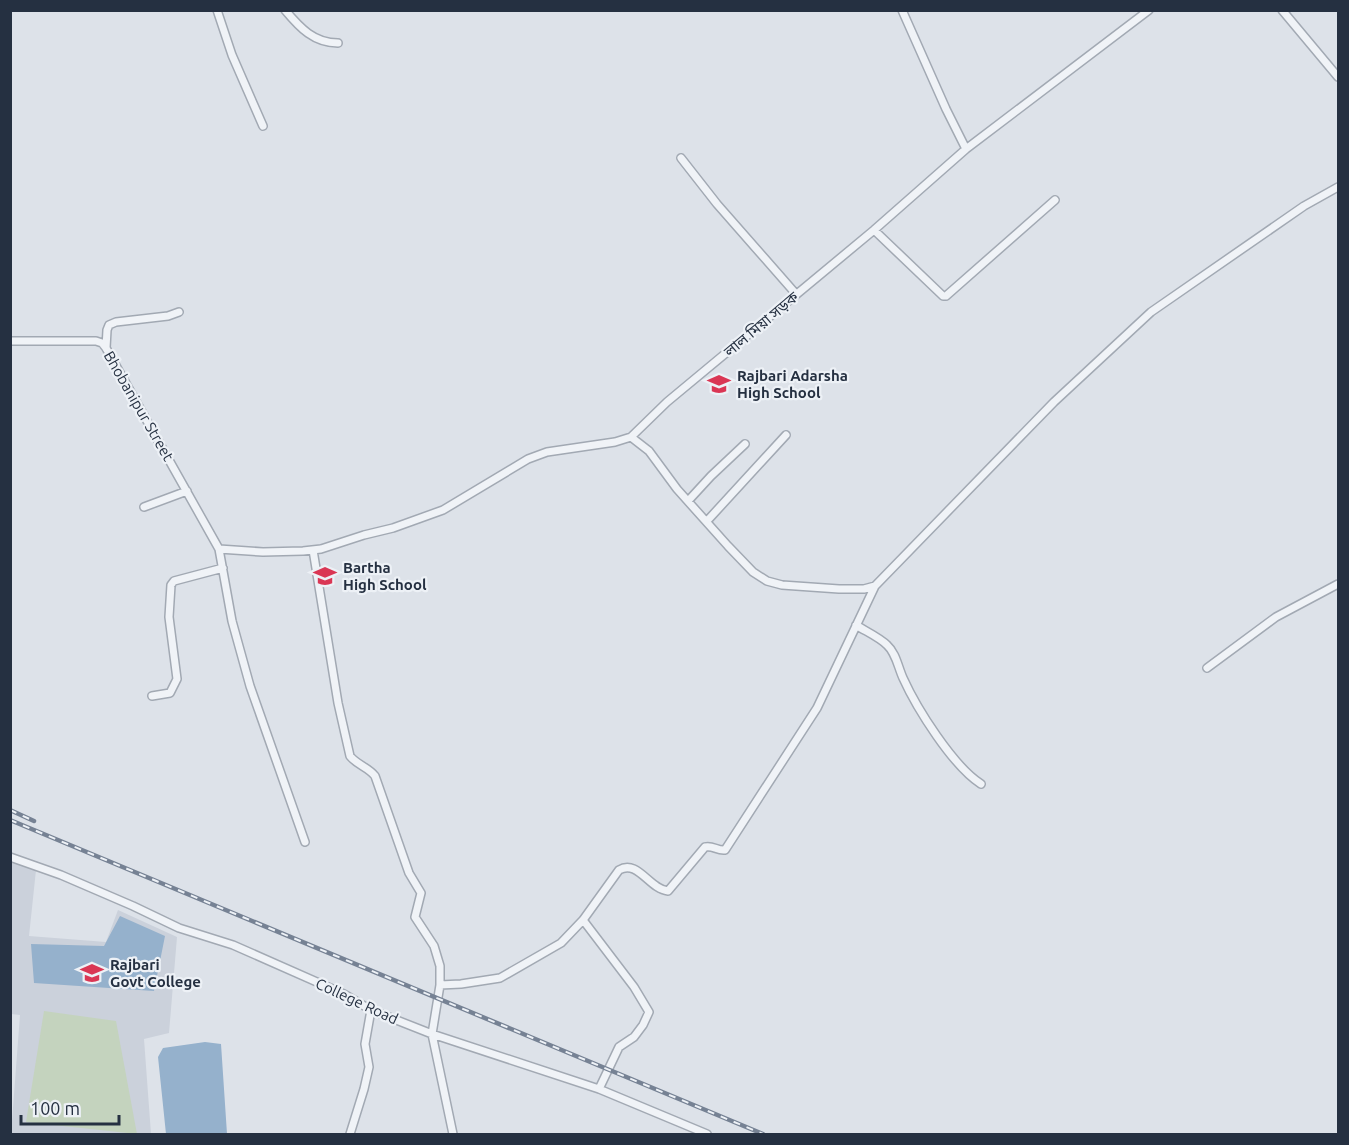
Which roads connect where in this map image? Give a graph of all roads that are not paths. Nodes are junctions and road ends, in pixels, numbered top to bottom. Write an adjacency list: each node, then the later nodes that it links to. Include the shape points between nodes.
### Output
1 (217, 10): 8 (street)
2 (285, 10): 6 (street, via 308,35)
3 (902, 10): 9 (street)
4 (1149, 10): 9 (street, লাল মিয়া সড়ক)
5 (1282, 10): 7 (street)
6 (338, 43)
7 (1338, 77)
8 (263, 126)
9 (966, 149): 13 (street, লাল মিয়া সড়ক)
10 (681, 158): 14 (street)
11 (1338, 187): 29 (street, via 1304,206 1151,312 1054,402)
12 (1055, 200): 13 (street, via 946,296)
13 (874, 230): 14 (street, লাল মিয়া সড়ক)
14 (796, 294): 19 (street, লাল মিয়া সড়ক)
15 (179, 312): 17 (street, via 109,325)
16 (10, 340): 17 (street, Bhobanipur Street, via 96,341)
17 (105, 348): 21 (street, Bhobanipur Street)
18 (786, 435): 24 (street)
19 (631, 437): 22 (street, via 649,451); 26 (street, via 547,452 528,459 442,510)
20 (745, 444): 22 (street)
21 (187, 491): 23 (street); 25 (street, Bhobanipur Street)
22 (688, 501): 24 (street)
23 (144, 507)
24 (707, 521): 29 (street, via 766,581 839,589)
25 (219, 549): 26 (street); 27 (street, Bhobanipur Street)
26 (313, 550): 37 (street, via 350,756 375,776 409,873 420,893 415,917 434,946)
27 (223, 568): 32 (street, via 171,585 169,617 177,679 170,693); 34 (street, Bhobanipur Street, via 232,621 250,686)
28 (1338, 584): 31 (street, via 1276,617)
29 (874, 586): 30 (street)
30 (856, 625): 33 (street, via 887,645 937,734 961,766); 36 (street, via 817,708 729,846 720,851 705,847 668,891 659,889 633,868 624,867)
31 (1207, 668)
32 (152, 696)
33 (981, 784)
34 (305, 842)
35 (10, 857): 38 (street, College Road, via 61,875 179,928 233,945)
36 (583, 920): 37 (street, via 561,943 500,978); 40 (street, via 649,1012 634,1037 619,1047)
37 (440, 985): 39 (street)
38 (371, 1010): 39 (street, College Road); 41 (street, via 365,1044 369,1067)
39 (432, 1034): 40 (street, College Road); 42 (street)
40 (599, 1089): 43 (street, College Road)
41 (350, 1134)
42 (453, 1134)
43 (707, 1134)

